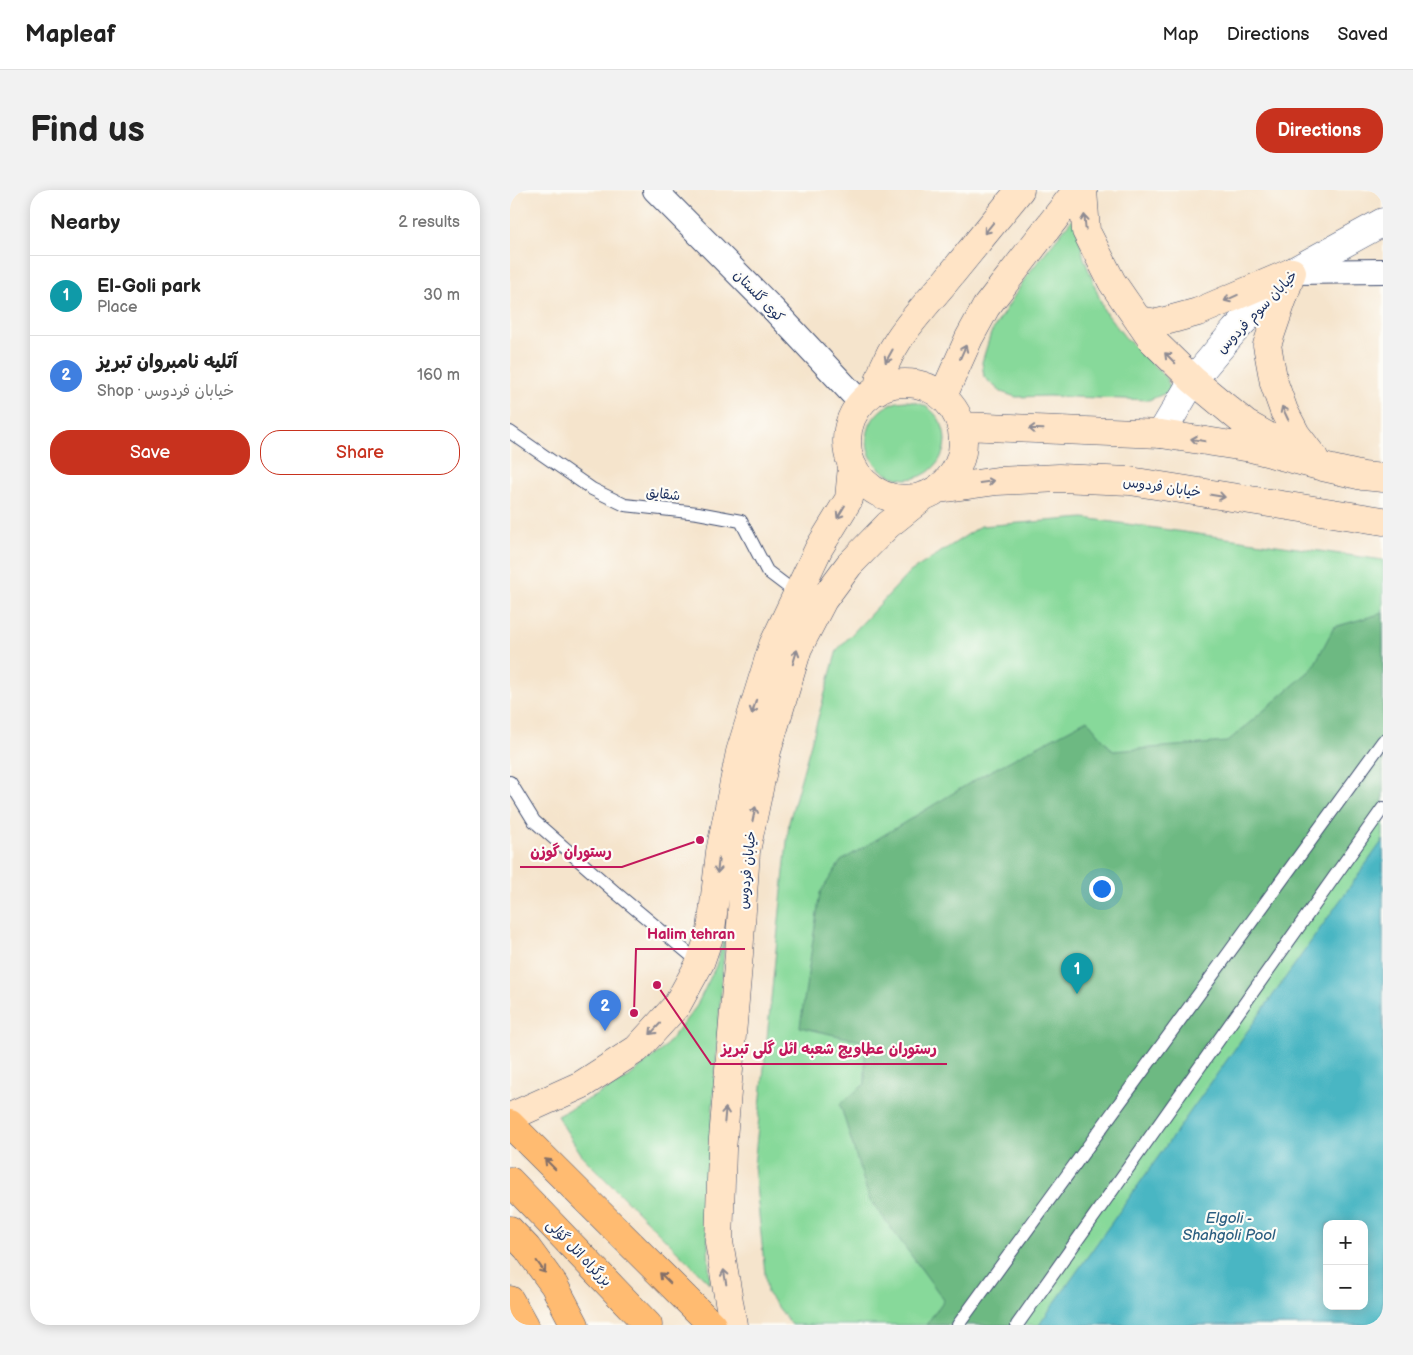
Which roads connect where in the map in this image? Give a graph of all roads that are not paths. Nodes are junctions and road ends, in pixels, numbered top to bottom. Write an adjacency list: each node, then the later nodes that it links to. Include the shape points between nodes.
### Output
1 (1020, 190): 11 (main road, one-way to 11, via 909,325 888,357)
2 (1077, 190): 10 (main road, one-way to 2, via 986,308)
3 (1082, 190): 8 (main road, one-way to 3, via 1112,282 1086,231)
4 (658, 191): 11 (street, کوی گلستان, via 774,310)
5 (1383, 222): 7 (street, خیابان سوم فردوس)
6 (1383, 271): 7 (street)
7 (1292, 272): 8 (main road, one-way to 8, via 1198,312 1158,323); 9 (street, خیابان سوم فردوس, via 1235,330); 16 (main road, one-way to 7, via 1305,448 1284,411 1274,383 1267,345)
8 (1138, 320): 9 (main road, one-way to 8, via 1152,340)
9 (1193, 380): 14 (street, خیابان سوم فردوس); 16 (main road, via 1246,424)
10 (943, 396): 11 (main road, via 928,387 911,383 894,384); 12 (main road, via 955,410)
11 (869, 397): 15 (main road, via 852,417 848,433)
12 (962, 426): 14 (main road, one-way to 12); 18 (main road, via 964,444 960,461 952,477)
13 (510, 432): 20 (lane, شقایق, via 592,489 625,505 741,521 767,571)
14 (1161, 434): 16 (main road, one-way to 14, via 1251,448)
15 (852, 466): 18 (main road, via 874,491 890,498 907,500); 20 (main road, خیابان فردوس, one-way to 20, via 849,499)
16 (1323, 467): 17 (main road)
17 (1383, 478)
18 (931, 493): 19 (main road, خیابان فردوس, one-way to 19, via 997,481 1059,478 1130,481); 34 (main road, خیابان فردوس, one-way to 18, via 720,1242 722,1150 746,851 767,751 798,648 823,600 850,565 888,525)
19 (1383, 521)
20 (796, 593): 24 (main road, خیابان فردوس, one-way to 24, via 773,645 740,752 720,852 711,931)
21 (1383, 741): 35 (lane)
22 (510, 782): 24 (lane, via 534,822)
23 (1383, 808): 36 (lane)
24 (700, 963): 25 (main road, خیابان فردوس, one-way to 25, via 677,1005 637,1048 581,1085)
25 (510, 1117)
26 (510, 1124): 33 (highway, one-way to 26)
27 (510, 1181): 32 (highway, بزرگراه ائل گؤلی)
28 (510, 1230): 31 (highway, one-way to 31, via 554,1285)
29 (510, 1300): 30 (highway)
30 (524, 1325)
31 (574, 1325)
32 (648, 1325)
33 (712, 1325)
34 (733, 1325)
35 (958, 1325)
36 (1017, 1325)

